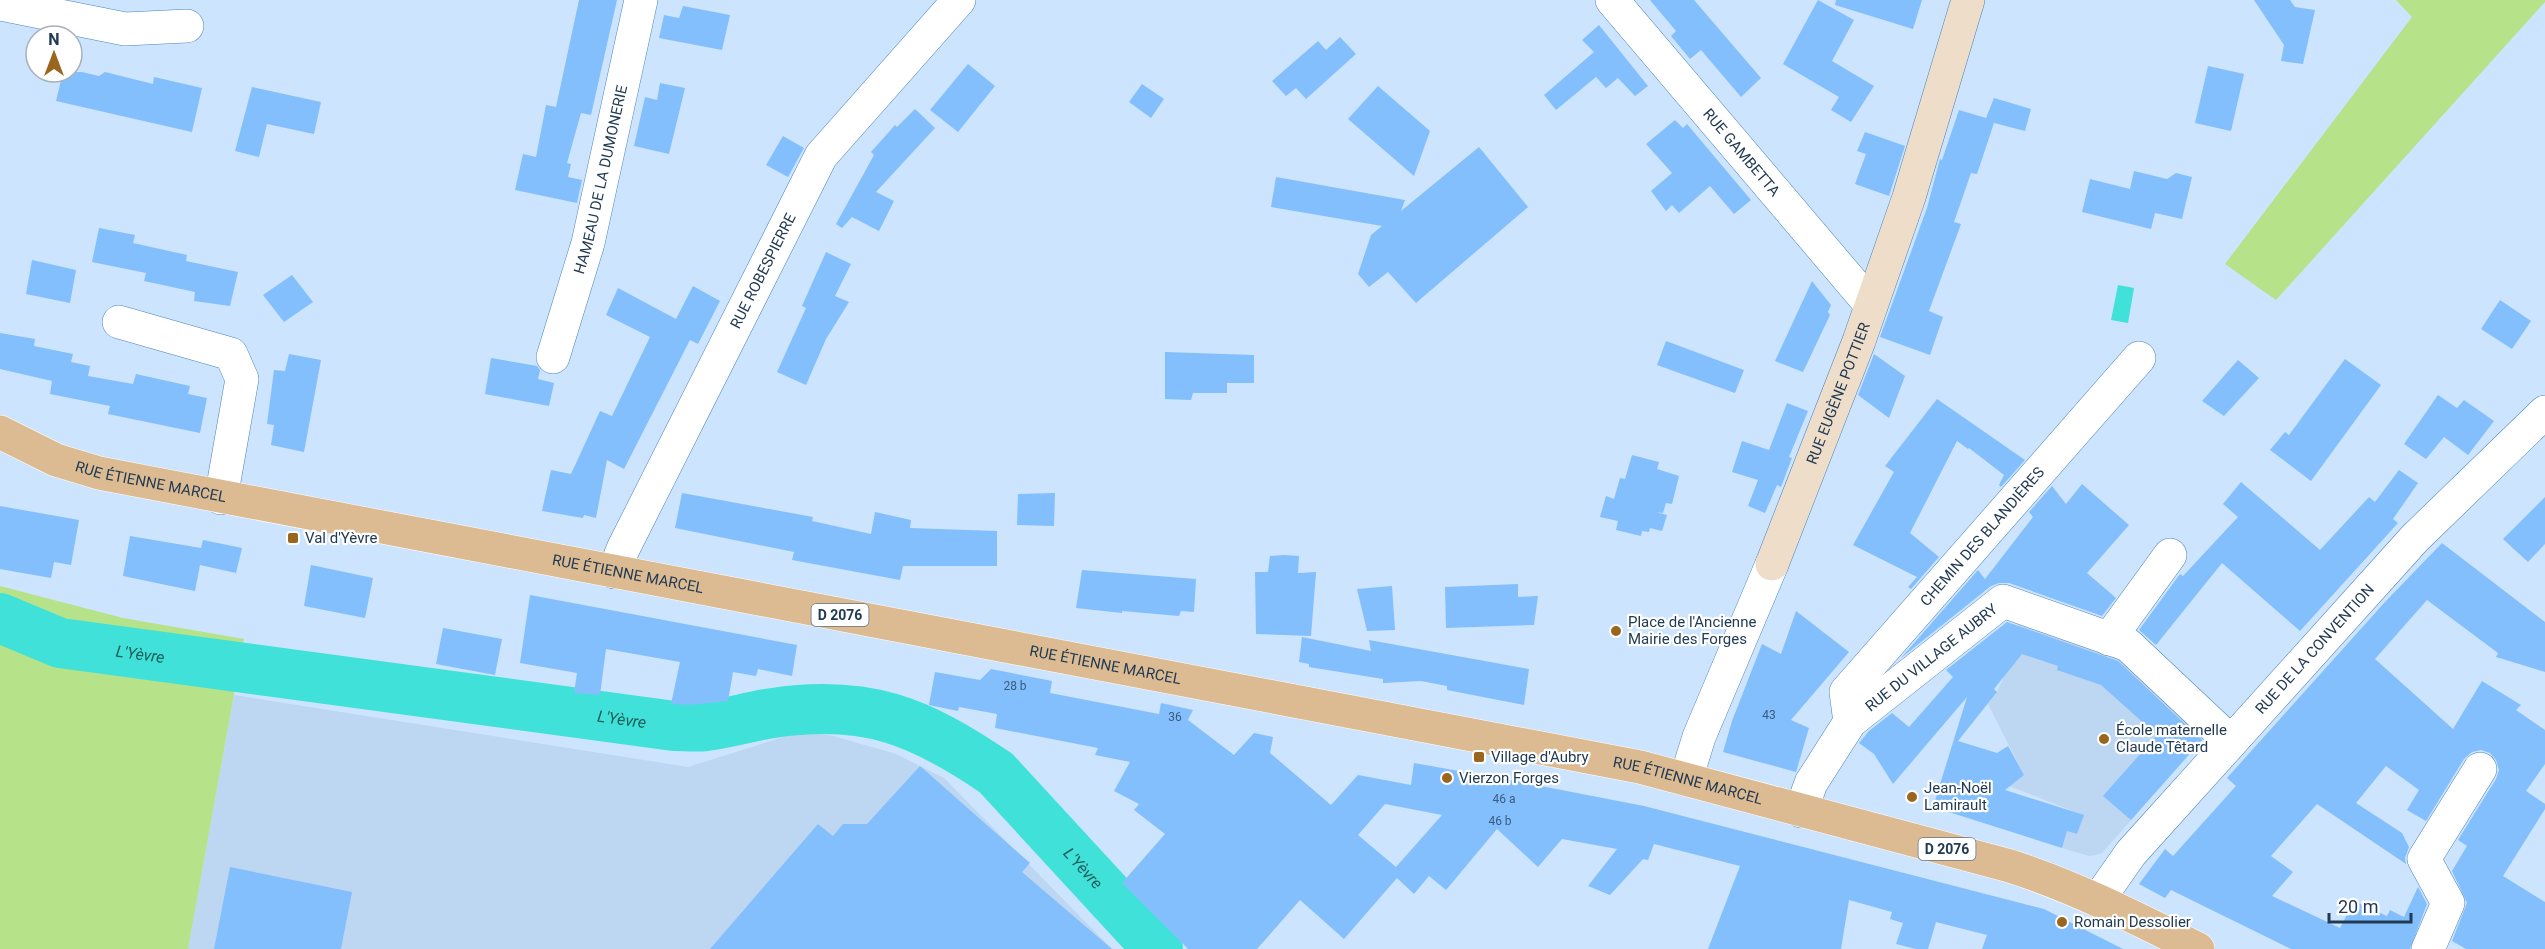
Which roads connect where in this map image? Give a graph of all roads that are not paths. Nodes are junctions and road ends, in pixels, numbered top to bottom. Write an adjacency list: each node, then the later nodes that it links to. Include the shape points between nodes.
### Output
1 (641, 0): 9 (street, HAMEAU DE LA DUMONERIE, via 588,243)
2 (959, 0): 15 (street, RUE ROBESPIERRE, via 821,156 622,549)
3 (1612, 0): 7 (street, RUE GAMBETTA)
4 (1968, 0): 7 (street, RUE EUGÈNE POTTIER, via 1909,197)
5 (0, 2): 6 (street, via 125,29)
6 (187, 26)
7 (1871, 305): 20 (street, RUE EUGÈNE POTTIER, via 1772,564 1699,736)
8 (119, 322): 13 (street, via 231,354 242,380)
9 (553, 357)
10 (2139, 358): 17 (street, CHEMIN DES BLANDIÈRES, via 1846,692)
11 (2545, 412): 18 (street, RUE DE LA CONVENTION, via 2415,538)
12 (0, 432): 13 (main road, RUE ÉTIENNE MARCEL / D 2076, via 77,468)
13 (220, 498): 15 (main road, RUE ÉTIENNE MARCEL / D 2076)
14 (2170, 555): 16 (street)
15 (614, 572): 20 (main road, RUE ÉTIENNE MARCEL / D 2076, via 1317,704)
16 (2109, 639): 17 (street, RUE DU VILLAGE AUBRY, via 2003,601); 18 (street, RUE DU VILLAGE AUBRY, via 2127,645)
17 (1850, 722): 21 (street, RUE DU VILLAGE AUBRY, via 1811,783)
18 (2231, 742): 22 (street, RUE DE LA CONVENTION, via 2131,853)
19 (2480, 769): 24 (street, via 2424,859 2448,903)
20 (1686, 779): 21 (main road, RUE ÉTIENNE MARCEL / D 2076)
21 (1801, 811): 22 (main road, RUE ÉTIENNE MARCEL / D 2076, via 2010,866)
22 (2098, 900): 23 (main road, RUE ÉTIENNE MARCEL / D 2076)
23 (2198, 949)
24 (2428, 949)

